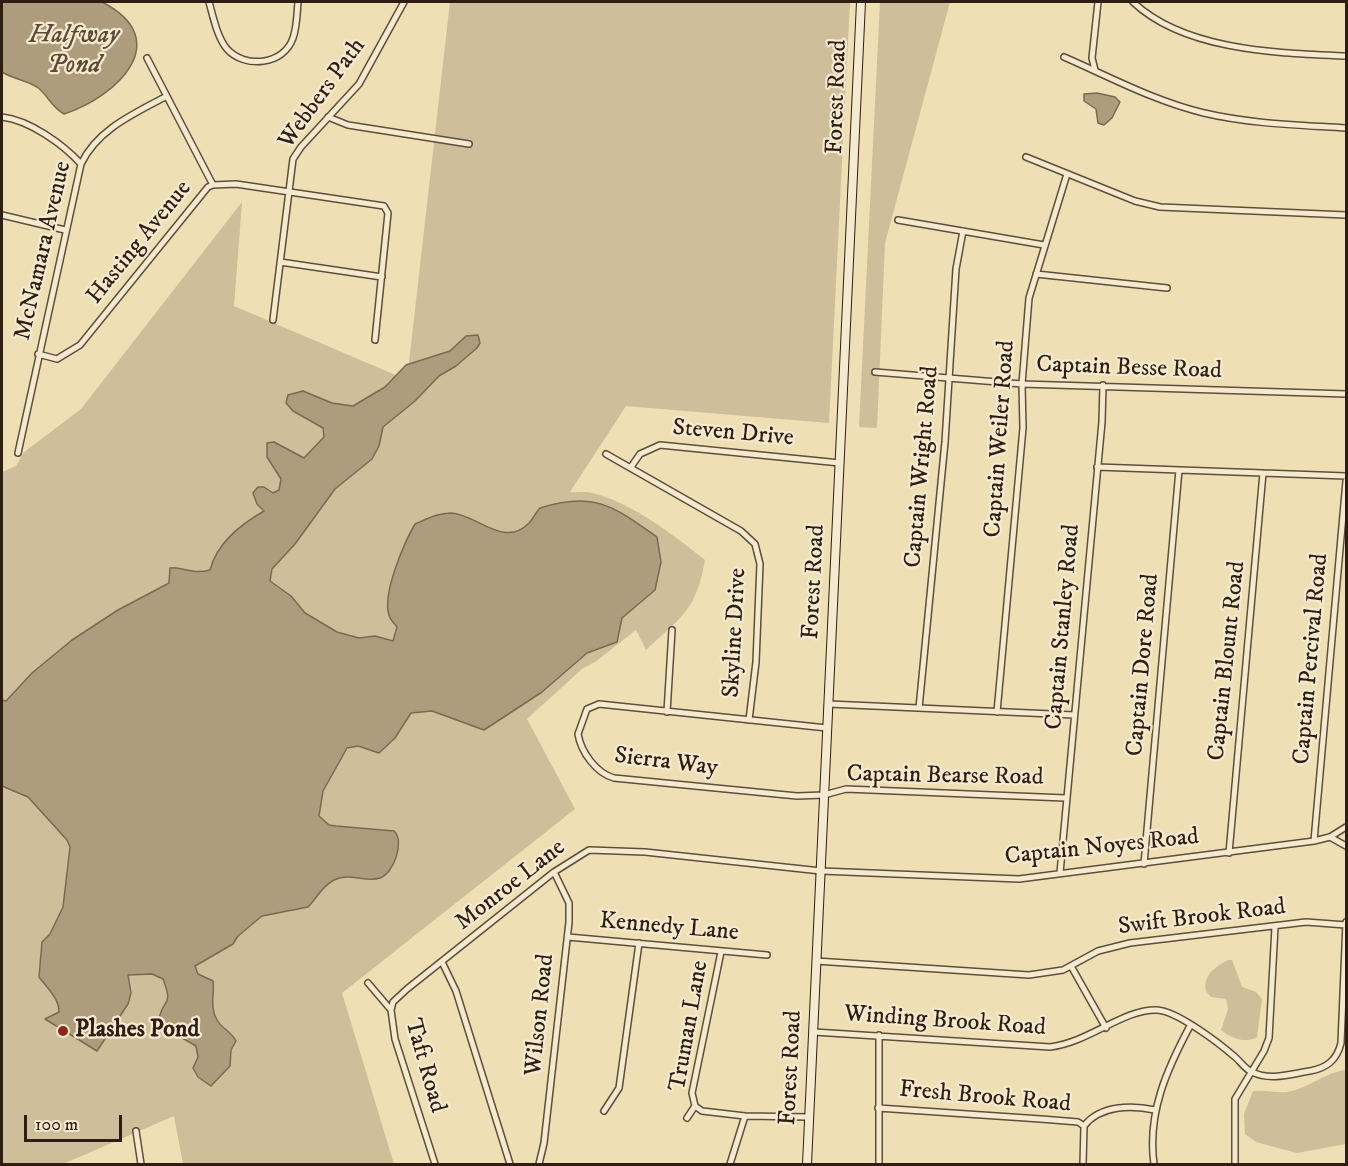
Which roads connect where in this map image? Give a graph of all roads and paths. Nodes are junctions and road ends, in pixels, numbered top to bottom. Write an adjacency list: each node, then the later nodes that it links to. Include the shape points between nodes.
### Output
1 (208, 2): 2 (street, via 226,47 237,56 256,62 279,56 287,49 294,33)
2 (298, 2)
3 (404, 2): 13 (street, Webbers Path, via 372,63)
4 (861, 2): 41 (main road, Forest Road)
5 (1098, 2): 10 (street, via 1092,58)
6 (1133, 2): 7 (street, via 1160,22 1210,40 1251,49)
7 (1347, 56)
8 (1064, 57): 10 (street)
9 (147, 58): 11 (street, Hasting Avenue)
10 (1095, 70): 14 (street, via 1151,96 1203,113)
11 (165, 97): 17 (street, McNamara Avenue, via 105,132 87,150); 19 (street, Hasting Avenue)
12 (2, 117): 17 (street, via 40,133)
13 (328, 117): 15 (street, via 348,125); 20 (street, Webbers Path, via 296,153)
14 (1347, 128)
15 (469, 144)
16 (1026, 157): 18 (street)
17 (81, 164): 24 (street, McNamara Avenue)
18 (1067, 174): 22 (street, via 1160,207); 26 (street, Captain Weiler Road)
19 (213, 184): 20 (street, via 236,183); 33 (street, Hasting Avenue, via 80,345 57,358)
20 (288, 191): 27 (street, Webbers Path); 29 (street, via 384,206 388,213)
21 (2, 215): 24 (street)
22 (1347, 215)
23 (898, 220): 25 (street)
24 (64, 230): 33 (street, McNamara Avenue)
25 (963, 231): 26 (street); 35 (street, Captain Wright Road, via 956,269)
26 (1044, 245): 28 (street, Captain Weiler Road)
27 (280, 262): 29 (street); 31 (street, Webbers Path)
28 (1036, 274): 30 (street); 36 (street, Captain Weiler Road, via 1029,298)
29 (381, 277): 32 (street)
30 (1167, 288)
31 (273, 320)
32 (375, 340)
33 (39, 354): 39 (street, McNamara Avenue)
34 (875, 372): 35 (street, Captain Besse Road)
35 (950, 379): 36 (street, Captain Besse Road); 50 (street, Captain Wright Road)
36 (1022, 384): 37 (street, Captain Besse Road); 51 (street, Captain Weiler Road, via 1023,428)
37 (1102, 385): 38 (street, Captain Besse Road); 42 (street, Captain Stanley Road)
38 (1347, 394)
39 (18, 453)
40 (606, 454): 43 (street, Skyline Drive)
41 (840, 463): 43 (street, Steven Drive, via 660,445 640,454); 49 (main road, Forest Road)
42 (1097, 466): 44 (street); 53 (street, Captain Stanley Road)
43 (631, 467): 54 (street, Skyline Drive, via 755,543 760,576)
44 (1179, 470): 45 (street); 63 (street, Captain Dore Road)
45 (1263, 473): 46 (street); 62 (street, Captain Blount Road)
46 (1347, 476)
47 (1347, 481): 60 (street, Captain Percival Road)
48 (672, 630): 52 (street)
49 (829, 704): 50 (street); 55 (main road, Forest Road)
50 (919, 708): 51 (street)
51 (997, 711): 53 (street)
52 (667, 712): 54 (street, Sierra Way); 56 (street, Sierra Way, via 591,706 584,714 579,739 600,772 614,778 797,796)
53 (1074, 715): 57 (street, Captain Stanley Road)
54 (749, 720): 55 (street, Sierra Way)
55 (827, 728): 56 (main road, Forest Road)
56 (824, 795): 57 (street, Captain Bearse Road, via 846,789); 64 (main road, Forest Road)
57 (1065, 798): 66 (street, Captain Stanley Road)
58 (1347, 827): 59 (street, Captain Noyes Road)
59 (1330, 837): 60 (street, Captain Noyes Road); 61 (street)
60 (1314, 841): 62 (street, Captain Noyes Road)
61 (1347, 846)
62 (1229, 853): 63 (street, Captain Noyes Road)
63 (1144, 864): 66 (street, Captain Noyes Road)
64 (821, 871): 65 (street, Monroe Lane, via 598,849 581,853); 66 (street, Captain Noyes Road, via 1019,879); 73 (main road, Forest Road)
65 (554, 872): 69 (street, Wilson Road, via 569,903); 74 (street, Monroe Lane)
66 (1060, 873)
67 (1346, 924): 68 (street, Swift Brook Road, via 1306,922); 82 (street, via 1339,1053 1321,1069 1273,1077)
68 (1275, 927): 75 (street, Swift Brook Road, via 1130,943 1098,951); 82 (street, via 1269,1038)
69 (568, 937): 70 (street, Kennedy Lane); 95 (street, Wilson Road)
70 (639, 943): 71 (street, Kennedy Lane); 86 (street, via 619,1088)
71 (722, 952): 72 (street, Kennedy Lane); 83 (street, Truman Lane, via 692,1093)
72 (767, 955)
73 (816, 960): 75 (street, Swift Brook Road, via 1029,975); 80 (main road, Forest Road)
74 (442, 962): 77 (street, Monroe Lane, via 401,994); 94 (street, via 456,991)
75 (1071, 966): 79 (street)
76 (368, 983): 77 (street, Taft Road)
77 (391, 1010): 93 (street, Taft Road, via 395,1039)
78 (1191, 1026): 79 (street, Winding Brook Road, via 1167,1012 1152,1010 1132,1014); 82 (street, Winding Brook Road); 85 (street, via 1166,1074)
79 (1106, 1028): 81 (street, Winding Brook Road, via 1072,1043 1050,1047)
80 (814, 1032): 81 (street, Winding Brook Road); 88 (main road, Forest Road)
81 (879, 1035): 84 (street)
82 (1251, 1072): 102 (street, via 1234,1105)
83 (695, 1106): 87 (street, Truman Lane, via 702,1111); 89 (street, Truman Lane)
84 (878, 1108): 90 (street, Fresh Brook Road, via 1078,1122); 99 (street)
85 (1155, 1110): 90 (street, Fresh Brook Road, via 1115,1108 1098,1114); 101 (street)
86 (604, 1111)
87 (745, 1116): 88 (street, Truman Lane); 97 (street)
88 (809, 1117): 98 (main road, Forest Road)
89 (687, 1118)
90 (1084, 1126): 100 (street)
91 (136, 1131): 92 (street)
92 (141, 1164)
93 (435, 1164)
94 (510, 1164)
95 (539, 1164)
96 (722, 1164): 97 (street)
97 (730, 1164)
98 (807, 1164)
99 (879, 1164)
100 (1083, 1164)
101 (1154, 1164)
102 (1235, 1164)

